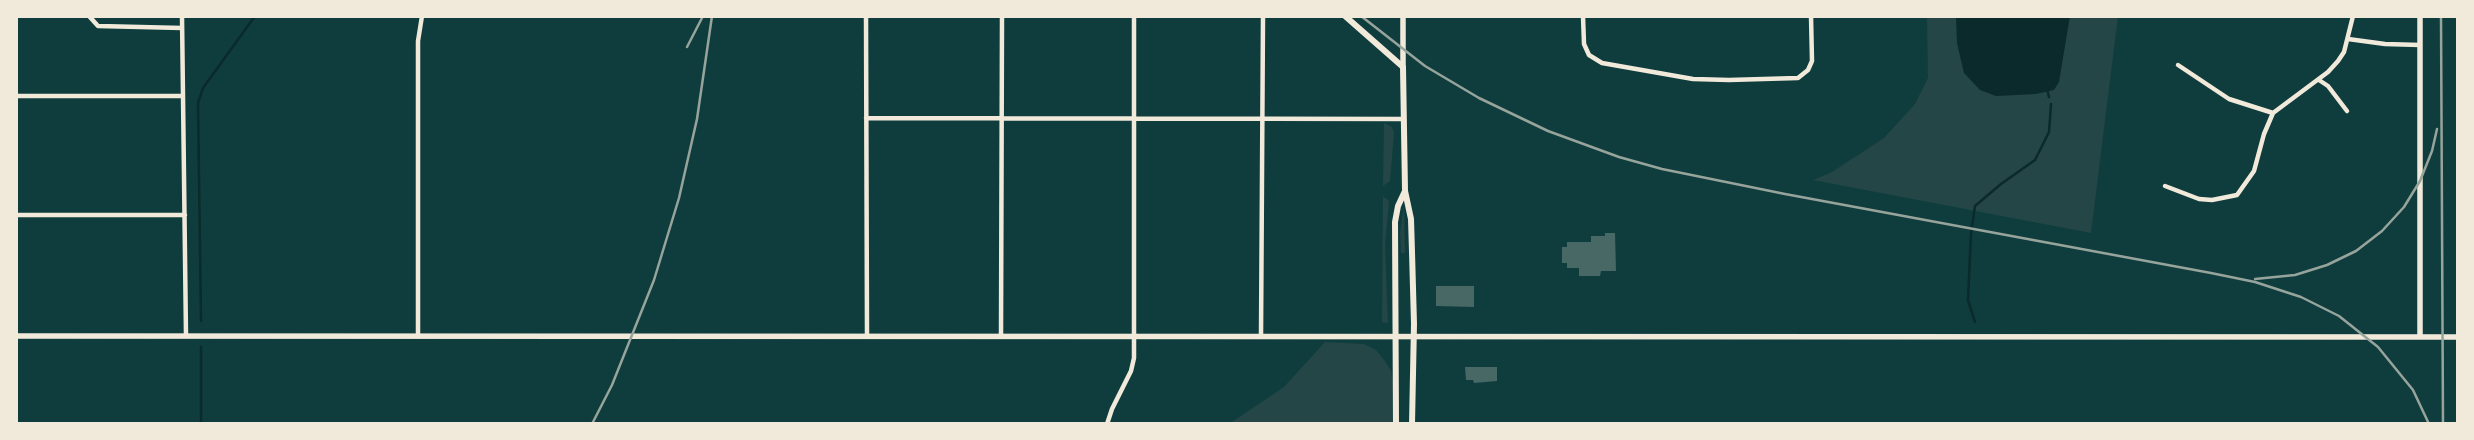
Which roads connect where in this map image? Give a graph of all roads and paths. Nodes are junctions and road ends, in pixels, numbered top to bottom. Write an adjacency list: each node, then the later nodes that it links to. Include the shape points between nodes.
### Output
1 (89, 16): 14 (street, via 98,26)
2 (182, 16): 14 (street)
3 (422, 16): 35 (street, via 418,41)
4 (866, 16): 24 (street)
5 (1002, 16): 25 (street)
6 (1134, 16): 26 (street)
7 (1263, 16): 27 (street)
8 (1345, 16): 18 (main road)
9 (1403, 16): 18 (street)
10 (1583, 16): 11 (street, via 1584,44 1590,55 1602,63 1693,79 1781,80 1798,78 1808,70 1812,61)
11 (1811, 16)
12 (2353, 16): 15 (street)
13 (2420, 16): 16 (street)
14 (182, 28): 21 (street)
15 (2348, 39): 16 (street); 19 (street, via 2338,61)
16 (2420, 45): 41 (street)
17 (2178, 65): 23 (street, via 2229,99)
18 (1403, 67): 28 (main road)
19 (2319, 80): 22 (street); 23 (street)
20 (16, 96): 21 (street)
21 (184, 96): 32 (street)
22 (2347, 110)
23 (2273, 113): 29 (street, via 2254,171 2237,195 2199,199)
24 (866, 118): 25 (street); 36 (street)
25 (1002, 118): 26 (street); 37 (street)
26 (1135, 118): 27 (street); 38 (street)
27 (1261, 119): 28 (street); 39 (street)
28 (1404, 119): 30 (main road)
29 (2165, 186)
30 (1405, 191): 40 (main road, via 1411,219); 43 (main road, via 1395,222)
31 (16, 215): 32 (street)
32 (185, 215): 34 (street)
33 (16, 336): 34 (street)
34 (186, 336): 35 (street)
35 (418, 336): 36 (street)
36 (867, 336): 37 (street)
37 (1001, 336): 38 (street)
38 (1135, 336): 39 (street); 44 (street, via 1131,371)
39 (1261, 336): 43 (street)
40 (1414, 337): 41 (street); 43 (street); 46 (main road)
41 (2420, 337): 42 (street)
42 (2458, 337)
43 (1396, 338): 45 (main road)
44 (1107, 424)
45 (1396, 424)
46 (1412, 424)

